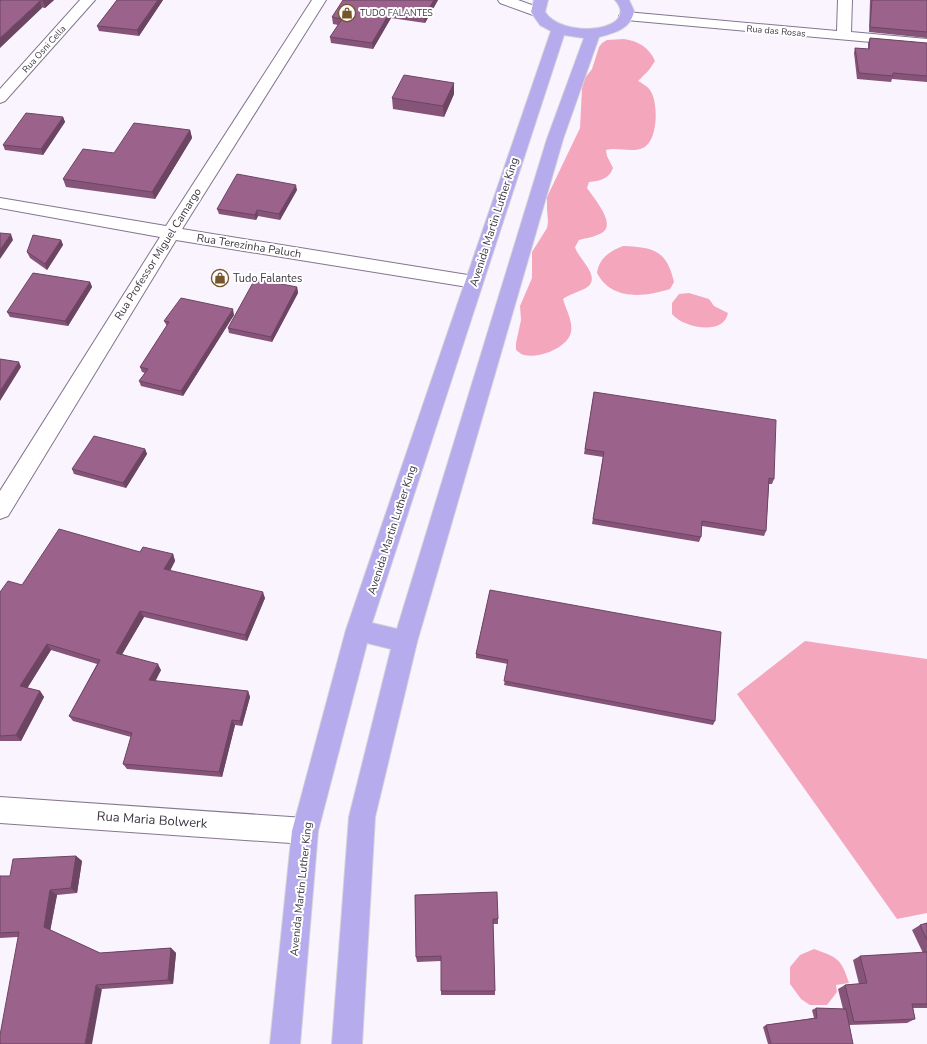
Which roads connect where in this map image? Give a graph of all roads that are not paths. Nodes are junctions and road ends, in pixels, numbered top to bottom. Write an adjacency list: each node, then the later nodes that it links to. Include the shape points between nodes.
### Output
1 (88, 0): 12 (street, Rua Osni Cella)
2 (319, 0): 14 (street, Rua Professor Miguel Camargo)
3 (505, 0): 6 (street)
4 (622, 0): 7 (main road, via 627,8)
5 (845, 0): 10 (street)
6 (539, 6): 8 (main road, via 545,22)
7 (626, 16): 9 (main road, via 620,24); 10 (street, Rua das Rosas)
8 (559, 30): 9 (main road); 15 (main road, Avenida Martin Luther King)
9 (593, 33): 18 (main road, via 555,139)
10 (844, 36): 11 (street, Rua das Rosas)
11 (927, 43)
12 (0, 98)
13 (0, 203): 14 (street, Rua Terezinha Paluch)
14 (171, 234): 15 (street, Rua Terezinha Paluch); 16 (street, Rua Professor Miguel Camargo)
15 (474, 282): 17 (main road, Avenida Martin Luther King)
16 (0, 510)
17 (358, 630): 18 (main road); 20 (main road, Avenida Martin Luther King)
18 (405, 642): 22 (main road, via 362,817)
19 (0, 810): 20 (street, Rua Maria Bolwerk)
20 (305, 831): 21 (main road, Avenida Martin Luther King)
21 (285, 1044)
22 (347, 1044)

